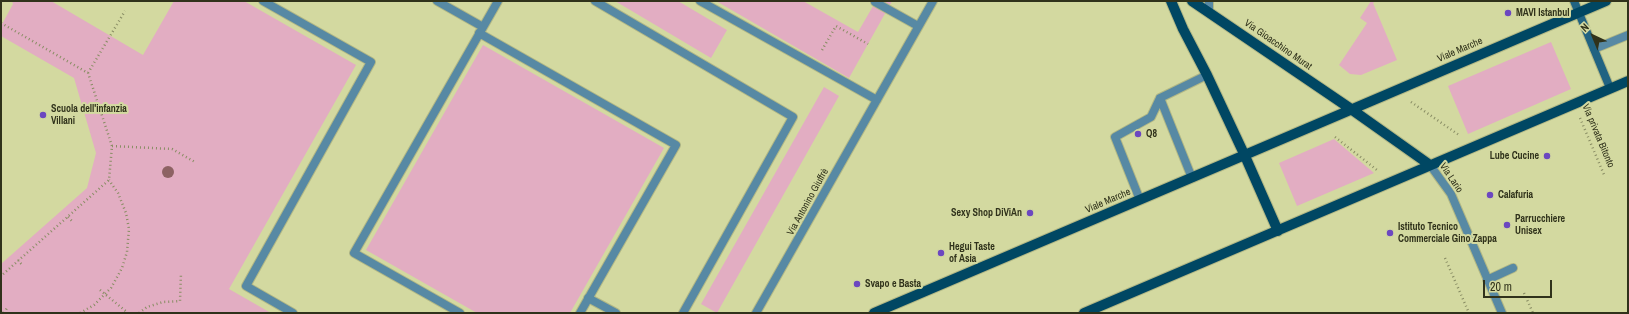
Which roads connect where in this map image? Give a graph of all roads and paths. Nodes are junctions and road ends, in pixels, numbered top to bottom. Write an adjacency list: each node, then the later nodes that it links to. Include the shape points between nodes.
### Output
1 (263, 1): 62 (street, via 372,62 246,286)
2 (437, 1): 18 (street)
3 (498, 1): 18 (street)
4 (595, 1): 66 (street, via 793,117)
5 (700, 1): 22 (street)
6 (933, 1): 17 (street, Via Antonino Giuffrè)
7 (1171, 1): 24 (main road)
8 (1192, 1): 14 (main road, Via Gioacchino Murat)
9 (1208, 1): 14 (street)
10 (1574, 1): 15 (street)
11 (1606, 1): 15 (main road, Viale Marche)
12 (875, 2): 17 (street)
13 (125, 11): 23 (path)
14 (1209, 12): 31 (main road, Via Gioacchino Murat)
15 (1578, 12): 21 (street); 31 (main road, Viale Marche)
16 (1, 23): 23 (path)
17 (918, 26): 28 (street, Via Antonino Giuffrè)
18 (481, 30): 56 (street, via 676,145); 63 (street, via 354,253)
19 (1628, 34): 21 (street)
20 (868, 44): 22 (path, via 836,26)
21 (1594, 49): 26 (street)
22 (813, 64): 28 (street)
23 (88, 73): 34 (path)
24 (1207, 75): 27 (street); 35 (main road)
25 (1628, 81): 26 (main road)
26 (1610, 88): 30 (main road)
27 (1160, 98): 40 (street); 42 (street, via 1151,117 1115,138)
28 (876, 100): 67 (street, Via Antonino Giuffrè)
29 (1410, 102): 32 (path)
30 (1574, 104): 37 (main road); 39 (path, Via privata Bitonto)
31 (1351, 109): 35 (main road, Viale Marche); 37 (main road)
32 (1459, 135)
33 (1335, 137): 38 (path)
34 (112, 146): 36 (path, via 172,149); 41 (path)
35 (1245, 156): 40 (main road, Viale Marche); 45 (main road)
36 (195, 162)
37 (1430, 165): 45 (main road); 52 (street, Via Lario, via 1451,194)
38 (1382, 174)
39 (1605, 177)
40 (1192, 178): 42 (main road, Viale Marche)
41 (109, 180): 43 (path); 55 (path, via 124,206 129,237 122,268)
42 (1140, 200): 68 (main road, Viale Marche)
43 (68, 217): 44 (path); 47 (path)
44 (72, 222)
45 (1278, 230): 69 (main road)
46 (1444, 258): 70 (path)
47 (18, 260): 48 (path); 51 (path)
48 (23, 266)
49 (1513, 268): 52 (street)
50 (182, 273): 61 (path, via 180,301 163,302 147,307)
51 (1, 276)
52 (1487, 280): 71 (street, Via Lario)
53 (100, 290): 55 (path)
54 (1524, 292): 72 (path)
55 (105, 294): 59 (path, via 94,305); 60 (path)
56 (588, 298): 64 (street); 65 (street)
57 (7, 308): 58 (path)
58 (2, 313)
59 (80, 313)
60 (128, 313)
61 (139, 313)
62 (293, 313)
63 (460, 313)
64 (580, 313)
65 (616, 313)
66 (683, 313)
67 (756, 313)
68 (874, 313)
69 (1084, 313)
70 (1469, 313)
71 (1502, 313)
72 (1534, 313)

